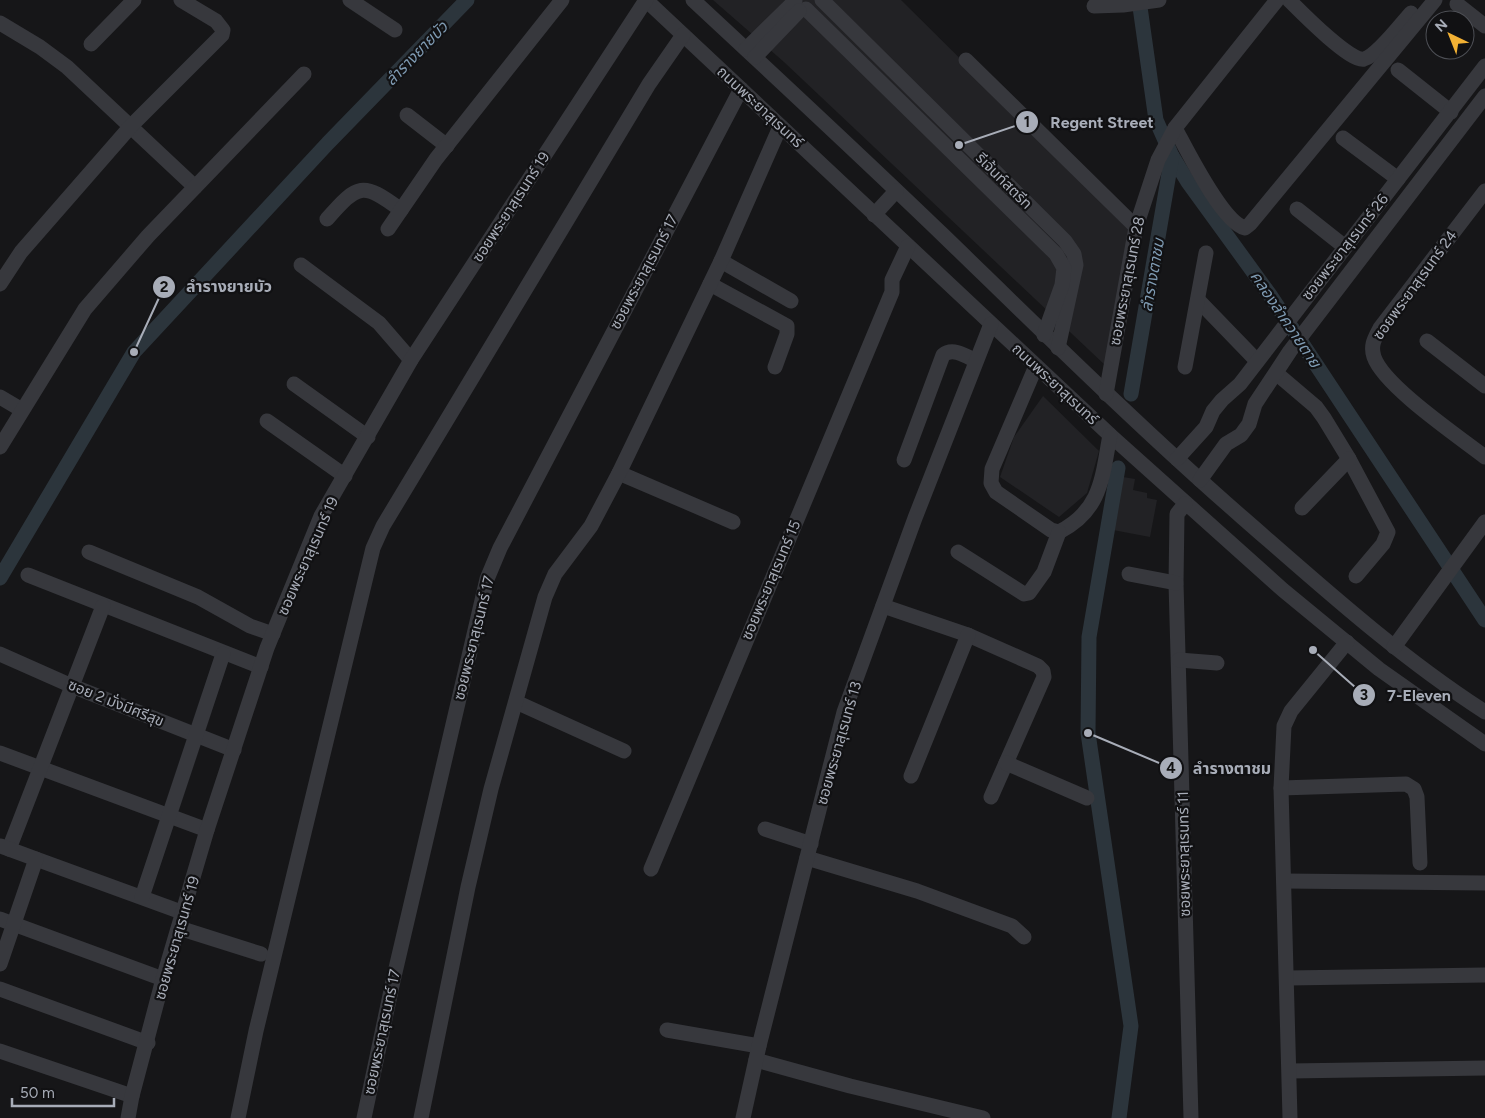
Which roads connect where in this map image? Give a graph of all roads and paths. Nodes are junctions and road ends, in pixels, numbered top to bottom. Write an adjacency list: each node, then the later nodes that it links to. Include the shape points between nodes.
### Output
1 (134, 0): 19 (street)
2 (182, 0): 29 (street, via 216,21 223,30 222,35)
3 (350, 0): 17 (street)
4 (562, 0): 33 (street)
5 (646, 0): 18 (street, ถนนพระยาสุเรนทร์); 59 (street, ซอยพระยาสุเรนทร์ 19)
6 (693, 0): 20 (street, ถนนพระยาสุเรนทร์)
7 (1277, 0): 31 (street, ซอยพระยาสุเรนทร์ 28)
8 (1289, 0): 14 (street, via 1359,60 1366,59 1382,45)
9 (1435, 0): 31 (street, via 1245,228 1231,220)
10 (1154, 1): 13 (street)
11 (806, 3): 20 (street); 56 (street, รีเจ้นท์สตรีท, via 1056,254 1064,268 1062,285); 58 (street, รีเจ้นท์สตรีท, via 1069,248 1076,265)
12 (1457, 4): 16 (street)
13 (1094, 6)
14 (1411, 13)
15 (0, 23): 29 (street, via 67,67)
16 (1485, 26)
17 (396, 30)
18 (682, 35): 25 (street, ถนนพระยาสุเรนทร์); 148 (street, via 649,84 383,526 373,548 256,1031)
19 (91, 44)
20 (750, 53): 36 (street, ถนนพระยาสุเรนทร์)
21 (966, 60): 44 (street)
22 (1485, 66): 27 (street, ซอยพระยาสุเรนทร์ 26)
23 (1398, 70): 27 (street)
24 (304, 74): 35 (street)
25 (741, 89): 30 (street, ถนนพระยาสุเรนทร์); 149 (street, ซอยพระยาสุเรนทร์ 17, via 486,578)
26 (1485, 96): 40 (street, ซอยพระยาสุเรนทร์ 26)
27 (1451, 112): 34 (street, ซอยพระยาสุเรนทร์ 26)
28 (407, 115): 33 (street)
29 (131, 126): 35 (street); 51 (street, via 21,252)
30 (780, 127): 42 (street, ถนนพระยาสุเรนทร์); 49 (street)
31 (1173, 131): 44 (street, ซอยพระยาสุเรนทร์ 28, via 1158,160)
32 (1343, 138): 34 (street)
33 (447, 146): 41 (street)
34 (1398, 179): 38 (street, ซอยพระยาสุเรนทร์ 26)
35 (195, 187): 70 (street, via 84,309)
36 (896, 191): 42 (street); 56 (street, ถนนพระยาสุเรนทร์)
37 (1485, 191): 77 (street, ซอยพระยาสุเรนทร์ 24, via 1372,342 1374,356 1391,383)
38 (1382, 200): 40 (street); 46 (street, ซอยพระยาสุเรนทร์ 26)
39 (1297, 209): 46 (street)
40 (1398, 209): 65 (street, ซอยพระยาสุเรนทร์ 26, via 1317,313)
41 (402, 210): 43 (street, via 383,196 358,190 348,195); 45 (street)
42 (874, 215): 47 (street, ถนนพระยาสุเรนทร์)
43 (327, 219)
44 (1136, 227): 68 (street, ซอยพระยาสุเรนทร์ 28)
45 (388, 230)
46 (1345, 247): 61 (street, ซอยพระยาสุเรนทร์ 26)
47 (912, 250): 55 (street, ถนนพระยาสุเรนทร์); 127 (street, ซอยพระยาสุเรนทร์ 15, via 892,280 892,292)
48 (1206, 253): 53 (street)
49 (721, 261): 52 (street); 54 (street)
50 (301, 265): 59 (street, via 379,323)
51 (0, 284)
52 (710, 284): 63 (street, via 787,326); 81 (street)
53 (1198, 300): 61 (street); 64 (street)
54 (791, 301)
55 (991, 324): 60 (street, ซอยพระยาสุเรนทร์ 13); 62 (street, ถนนพระยาสุเรนทร์)
56 (1044, 335): 58 (street, ถนนพระยาสุเรนทร์)
57 (1427, 342): 67 (street)
58 (1058, 348): 68 (street, ถนนพระยาสุเรนทร์)
59 (411, 360): 73 (street, ซอยพระยาสุเรนทร์ 19)
60 (976, 361): 79 (street, via 955,352 943,355); 96 (street, ซอยพระยาสุเรนทร์ 13)
61 (1257, 362): 72 (street, ซอยพระยาสุเรนทร์ 26, via 1218,405)
62 (1036, 366): 74 (street, ถนนพระยาสุเรนทร์); 88 (street, via 992,469 991,483 1003,498 1051,530)
63 (776, 367)
64 (1185, 367)
65 (1276, 373): 75 (street, ซอยพระยาสุเรนทร์ 26, via 1255,404 1250,424 1241,435); 78 (street, via 1316,407)
66 (294, 384): 73 (street)
67 (1485, 386)
68 (1106, 394): 80 (street, ถนนพระยาสุเรนทร์)
69 (0, 397): 70 (street)
70 (22, 410): 76 (street)
71 (267, 421): 82 (street)
72 (1206, 427): 75 (street); 80 (street, ซอยพระยาสุเรนทร์ 26)
73 (368, 436): 82 (street, ซอยพระยาสุเรนทร์ 19)
74 (1110, 436): 84 (street, ถนนพระยาสุเรนทร์); 88 (street, via 1099,492 1080,517)
75 (1226, 444): 83 (street, ซอยพระยาสุเรนทร์ 26)
76 (0, 448)
77 (1485, 457)
78 (1350, 459): 85 (street); 93 (street, via 1388,532 1383,544)
79 (904, 460)
80 (1177, 460): 83 (street, ถนนพระยาสุเรนทร์)
81 (619, 473): 86 (street); 107 (street, via 591,526 555,574 545,596)
82 (345, 476): 97 (street, ซอยพระยาสุเรนทร์ 19, via 322,516)
83 (1200, 480): 100 (street, ถนนพระยาสุเรนทร์)
84 (1185, 504): 94 (street, ซอยพระยาสุเรนทร์ 11, via 1177,514); 99 (street, ถนนพระยาสุเรนทร์)
85 (1302, 508)
86 (733, 522)
87 (1485, 522): 100 (street)
88 (1060, 532): 90 (street, via 1044,572 1029,593 1024,594)
89 (89, 552): 97 (street, via 198,597 250,626)
90 (958, 552)
91 (1129, 574): 94 (street)
92 (28, 575): 95 (street)
93 (1356, 576)
94 (1176, 582): 103 (street, ซอยพระยาสุเรนทร์ 11)
95 (103, 606): 102 (street); 106 (street)
96 (884, 606): 98 (street); 124 (street, ซอยพระยาสุเรนทร์ 13, via 844,712)
97 (273, 634): 105 (street, ซอยพระยาสุเรนทร์ 19)
98 (968, 635): 114 (street, via 1043,671 1044,677); 116 (street)
99 (1347, 642): 110 (street, ถนนพระยาสุเรนทร์, via 1379,669); 117 (street, via 1291,711 1284,726)
100 (1394, 648): 108 (street, ถนนพระยาสุเรนทร์)
101 (0, 654): 106 (street, ซอย 2 มั่งมีศรีสุข)
102 (222, 654): 105 (street); 109 (street)
103 (1179, 660): 104 (street); 153 (street, ซอยพระยาสุเรนทร์ 11)
104 (1217, 663)
105 (261, 667): 111 (street, ซอยพระยาสุเรนทร์ 19)
106 (72, 686): 109 (street, ซอย 2 มั่งมีศรีสุข); 115 (street)
107 (516, 702): 112 (street); 150 (street, via 468,887)
108 (1485, 712)
109 (196, 736): 111 (street, ซอย 2 มั่งมีศรีสุข); 120 (street)
110 (1485, 744)
111 (234, 750): 122 (street, ซอยพระยาสุเรนทร์ 19)
112 (624, 751)
113 (0, 753): 115 (street)
114 (1006, 763): 118 (street); 119 (street)
115 (40, 769): 120 (street); 123 (street)
116 (911, 776)
117 (1281, 788): 126 (street, via 1406,784 1414,789 1417,798); 128 (street)
118 (991, 797)
119 (1087, 798)
120 (170, 817): 122 (street); 130 (street)
121 (765, 828): 124 (street)
122 (208, 830): 131 (street, ซอยพระยาสุเรนทร์ 19)
123 (4, 848): 125 (street)
124 (809, 851): 133 (street, via 1012,926); 143 (street, ซอยพระยาสุเรนทร์ 13)
125 (36, 859): 130 (street); 132 (street)
126 (1420, 863)
127 (651, 869)
128 (1284, 881): 129 (street); 137 (street)
129 (1485, 884)
130 (142, 897): 131 (street)
131 (181, 920): 134 (street); 138 (street, ซอยพระยาสุเรนทร์ 19)
132 (7, 921): 135 (street); 138 (street)
133 (1024, 937)
134 (261, 954)
135 (0, 964)
136 (1485, 975): 137 (street)
137 (1288, 978): 145 (street)
138 (164, 979): 141 (street, ซอยพระยาสุเรนทร์ 19)
139 (0, 989): 141 (street)
140 (667, 1030): 143 (street)
141 (148, 1043): 146 (street, ซอยพระยาสุเรนทร์ 19)
142 (0, 1051): 146 (street)
143 (757, 1053): 151 (street, ซอยพระยาสุเรนทร์ 13); 152 (street, via 850,1086)
144 (1485, 1068): 145 (street)
145 (1290, 1072): 154 (street)
146 (132, 1096): 147 (street, ซอยพระยาสุเรนทร์ 19)
147 (128, 1118)
148 (238, 1118)
149 (364, 1118)
150 (421, 1118)
151 (743, 1118)
152 (983, 1118)
153 (1191, 1118)
154 (1290, 1118)

